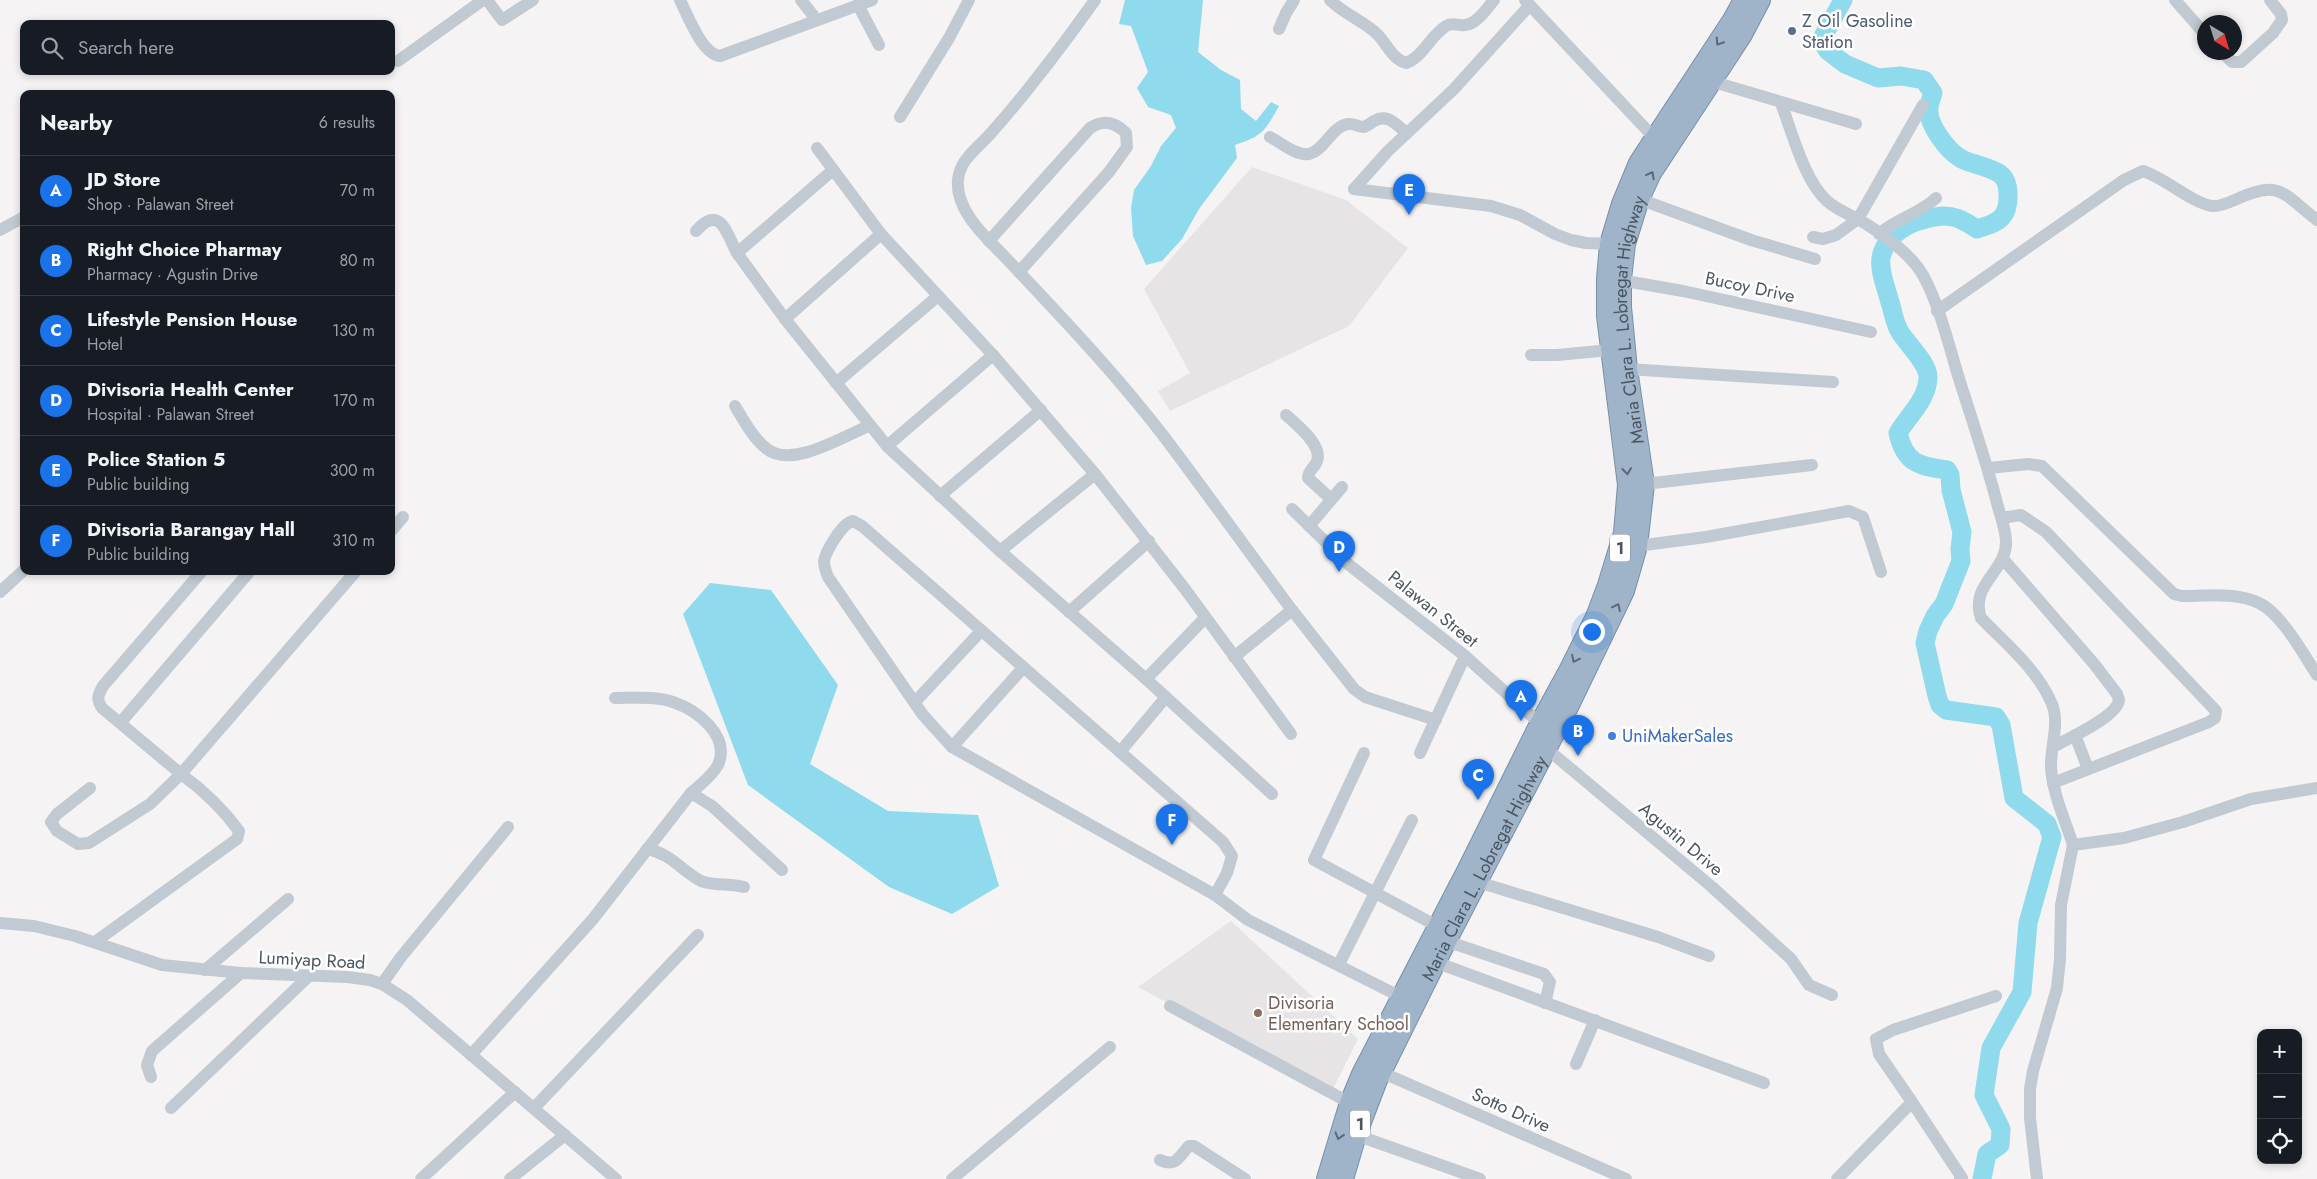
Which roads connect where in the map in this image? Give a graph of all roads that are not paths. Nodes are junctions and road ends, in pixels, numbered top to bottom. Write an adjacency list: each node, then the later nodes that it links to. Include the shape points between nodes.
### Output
1 (483, 0): 23 (street)
2 (487, 0): 3 (street, via 502,20)
3 (533, 0)
4 (680, 0): 18 (street, via 706,48 714,56)
5 (801, 0): 18 (street)
6 (872, 0): 17 (street)
7 (969, 0): 27 (street)
8 (1096, 0): 44 (street, via 992,133 963,164 958,175 963,208)
9 (1294, 0): 20 (street)
10 (1330, 0): 11 (street, via 1372,30 1396,58 1406,64 1446,26 1473,22)
11 (1494, 0)
12 (1744, 0): 24 (highway, Maria Clara L. Lobregat Highway / 1, one-way to 24)
13 (1760, 0): 24 (highway, Maria Clara L. Lobregat Highway / 1, via 1751,19)
14 (2175, 0): 19 (street)
15 (2270, 0): 22 (street, via 2282,20 2274,33 2241,62)
16 (1527, 3): 29 (street, via 1454,89); 31 (street)
17 (858, 5): 18 (street); 21 (street)
18 (816, 19)
19 (2197, 25)
20 (1279, 29)
21 (879, 45)
22 (2230, 60)
23 (398, 61)
24 (1703, 79): 25 (street); 31 (highway, Maria Clara L. Lobregat Highway / 1)
25 (1781, 103): 28 (street); 37 (street, via 1818,191 1833,206)
26 (1924, 105): 37 (street)
27 (900, 117)
28 (1856, 124)
29 (1407, 133): 30 (street, via 1382,117 1364,127 1348,124 1310,154 1296,151); 45 (street, via 1354,189 1491,206 1520,214 1571,240)
30 (1270, 137)
31 (1660, 143): 35 (highway, Maria Clara L. Lobregat Highway / 1, one-way to 31); 45 (highway, Maria Clara L. Lobregat Highway / 1, via 1639,163 1622,204)
32 (817, 148): 33 (street)
33 (833, 170): 41 (street); 46 (street)
34 (1936, 198): 43 (street, via 1886,227)
35 (1639, 199): 45 (highway, Maria Clara L. Lobregat Highway / 1); 47 (street, via 1751,240)
36 (20, 219): 39 (street)
37 (1858, 219): 42 (street, via 1836,235 1824,239); 43 (street)
38 (2317, 220): 51 (street, via 2273,188 2210,206 2155,175 2143,172 2124,180)
39 (0, 230)
40 (696, 231): 46 (street, via 710,218 717,219)
41 (881, 234): 50 (street); 52 (street)
42 (1813, 237)
43 (1883, 237): 51 (street, via 1911,259 1924,277)
44 (988, 241): 48 (street); 48 (street, via 1090,128 1102,122 1119,126 1128,139 1109,172)
45 (1618, 244): 49 (highway, Maria Clara L. Lobregat Highway / 1)
46 (737, 253): 52 (street)
47 (1815, 259)
48 (1019, 272): 87 (street, via 1156,426)
49 (1614, 279): 53 (street, Bucoy Drive); 54 (highway, Maria Clara L. Lobregat Highway / 1); 57 (highway, Maria Clara L. Lobregat Highway / 1, via 1621,307)
50 (938, 296): 55 (street); 58 (street)
51 (1937, 311): 66 (street)
52 (785, 319): 58 (street)
53 (1871, 332)
54 (1610, 350): 56 (street, via 1556,356); 103 (highway, Maria Clara L. Lobregat Highway / 1, one-way to 103, via 1628,485 1624,533 1596,617)
55 (993, 355): 61 (street); 64 (street)
56 (1531, 355)
57 (1627, 369): 59 (street); 68 (highway, Maria Clara L. Lobregat Highway / 1)
58 (836, 382): 63 (street)
59 (1832, 382)
60 (735, 406): 63 (street, via 759,441 768,450 782,455 808,453)
61 (1041, 410): 67 (street); 70 (street)
62 (1286, 415): 71 (street, via 1313,443 1318,453 1317,461 1308,478)
63 (869, 426): 64 (street)
64 (887, 446): 70 (street)
65 (1812, 465): 68 (street)
66 (1989, 468): 74 (street); 94 (street, via 2028,464 2042,466 2174,594 2232,596 2262,604 2276,616)
67 (1095, 474): 77 (street); 79 (street)
68 (1644, 484): 78 (highway, Maria Clara L. Lobregat Highway / 1)
69 (1342, 487): 71 (street)
70 (940, 496): 79 (street)
71 (1331, 499): 75 (street)
72 (1292, 509): 75 (street, Palawan Street)
73 (403, 518): 76 (street)
74 (2002, 518): 80 (street, via 2006,539); 109 (street, via 2021,515 2046,532 2216,711 2215,718 2209,722)
75 (1309, 526): 91 (street, Palawan Street, via 1348,564)
76 (395, 527)
77 (1149, 541): 88 (street); 89 (street)
78 (1637, 546): 81 (street, via 1706,537 1849,510 1863,517); 103 (highway, Maria Clara L. Lobregat Highway / 1, one-way to 78, via 1624,591)
79 (1000, 551): 88 (street)
80 (2003, 558): 102 (street, via 2117,694 2115,710); 105 (street, via 1985,584 1977,607 1982,618 2042,684 2053,705)
81 (1881, 572)
82 (20, 574): 86 (street)
83 (199, 575): 100 (street, via 103,686 98,702)
84 (247, 575): 100 (street)
85 (353, 575): 110 (street)
86 (0, 592)
87 (1292, 610): 92 (street); 99 (street, via 1354,689 1364,696)
88 (1069, 612): 95 (street)
89 (1205, 618): 92 (street); 95 (street)
90 (981, 631): 93 (street); 98 (street); 98 (street, via 862,526 853,521 844,525 826,555 824,562 828,577)
91 (1465, 656): 99 (street); 103 (street, Palawan Street)
92 (1234, 657): 101 (street)
93 (1023, 668): 104 (street); 106 (street)
94 (2317, 675)
95 (1146, 679): 96 (street)
96 (1166, 697): 106 (street); 115 (street)
97 (615, 698): 114 (street, via 672,702 691,710 709,725 716,735 720,754 718,765)
98 (914, 702): 104 (street)
99 (1436, 720): 108 (street)
100 (121, 722): 110 (street)
101 (1291, 734)
102 (2075, 734): 105 (street); 109 (street)
103 (1546, 735): 121 (highway, Maria Clara L. Lobregat Highway / 1); 127 (highway, Maria Clara L. Lobregat Highway / 1, via 1468,869); 137 (street, Agustin Drive, via 1792,959 1809,985)
104 (952, 747): 124 (street)
105 (2053, 747): 111 (street)
106 (1120, 752): 124 (street, via 1228,849 1232,856 1231,864)
107 (1364, 753): 123 (street, via 1314,860)
108 (1420, 753)
109 (2088, 769): 111 (street)
110 (181, 774): 112 (street, via 150,804 95,840 78,844 57,831 51,822); 129 (street, via 231,820 239,831 237,840)
111 (2053, 783): 118 (street)
112 (90, 788)
113 (2317, 788): 118 (street, via 2251,799 2124,838)
114 (691, 793): 119 (street); 120 (street, via 712,806)
115 (1272, 794)
116 (1412, 820): 123 (street)
117 (508, 827): 136 (street)
118 (2073, 845): 168 (street, via 2061,905 2057,988 2030,1089)
119 (647, 849): 122 (street, via 670,858 701,881); 144 (street, via 593,919)
120 (782, 870)
121 (1478, 882): 127 (highway, Maria Clara L. Lobregat Highway / 1); 130 (street, via 1658,937)
122 (744, 887)
123 (1375, 893): 127 (street); 132 (street)
124 (1216, 895): 132 (street, via 1248,920)
125 (288, 899): 133 (street)
126 (0, 923): 129 (street, Lumiyap Road, via 34,926)
127 (1441, 934): 131 (highway, Maria Clara L. Lobregat Highway / 1); 139 (highway, Maria Clara L. Lobregat Highway / 1); 140 (street, via 1544,974 1550,982)
128 (698, 935): 153 (street)
129 (95, 942): 133 (street, Lumiyap Road, via 162,965)
130 (1709, 956)
131 (1435, 962): 139 (highway, Maria Clara L. Lobregat Highway / 1); 140 (street)
132 (1340, 964): 139 (street)
133 (205, 970): 134 (street, Lumiyap Road)
134 (241, 973): 135 (street, Lumiyap Road); 147 (street, via 152,1052 147,1065)
135 (309, 976): 136 (street, Lumiyap Road, via 348,977); 152 (street)
136 (382, 984): 144 (street, Lumiyap Road, via 407,1000)
137 (1832, 995)
138 (1996, 996): 151 (street, via 1893,1030 1876,1039 1879,1054)
139 (1408, 1000): 146 (highway, Maria Clara L. Lobregat Highway / 1)
140 (1545, 1003): 142 (street)
141 (1170, 1006): 150 (street)
142 (1595, 1020): 145 (street); 148 (street)
143 (1110, 1046): 161 (street)
144 (471, 1055): 149 (street, Lumiyap Road)
145 (1576, 1064)
146 (1374, 1069): 150 (highway, Maria Clara L. Lobregat Highway / 1); 155 (highway, Maria Clara L. Lobregat Highway / 1); 165 (street, Sotto Drive)
147 (150, 1077)
148 (1764, 1083)
149 (515, 1092): 153 (street, Lumiyap Road); 159 (street)
150 (1350, 1102): 162 (highway, Maria Clara L. Lobregat Highway / 1, one-way to 162)
151 (1912, 1102): 166 (street); 167 (street)
152 (171, 1108)
153 (534, 1108): 154 (street, Lumiyap Road)
154 (565, 1135): 157 (street, Lumiyap Road); 160 (street)
155 (1356, 1135): 163 (highway, Maria Clara L. Lobregat Highway / 1); 164 (street)
156 (1160, 1160): 158 (street, via 1168,1164 1174,1162 1189,1146 1194,1146)
157 (611, 1177)
158 (1238, 1177)
159 (421, 1179)
160 (510, 1179)
161 (952, 1179)
162 (1327, 1179)
163 (1343, 1179)
164 (1480, 1179)
165 (1626, 1179)
166 (1836, 1179)
167 (1960, 1179)
168 (2037, 1179)

